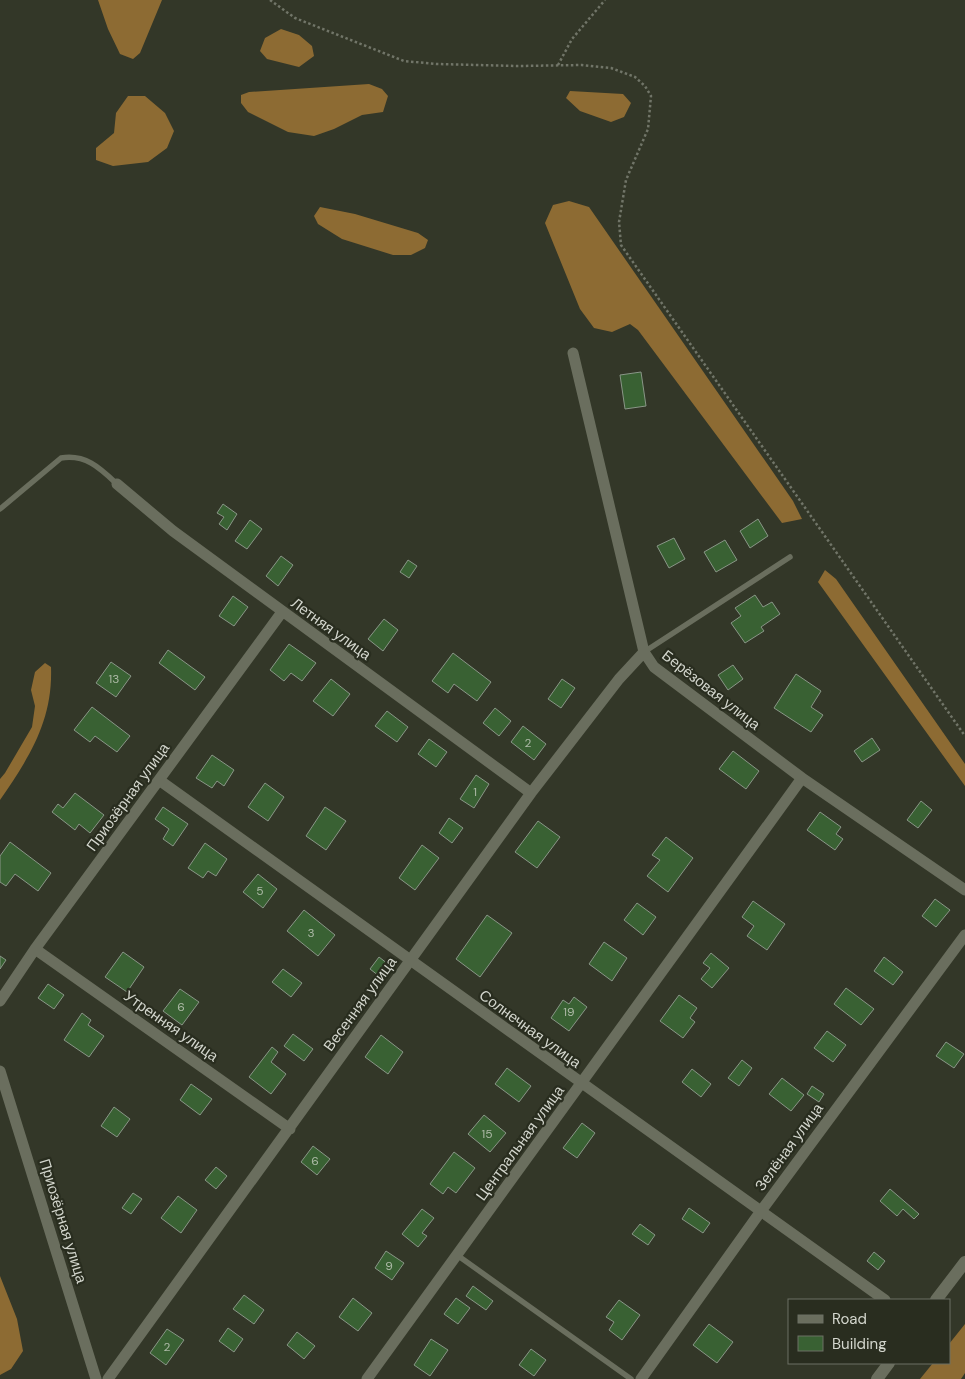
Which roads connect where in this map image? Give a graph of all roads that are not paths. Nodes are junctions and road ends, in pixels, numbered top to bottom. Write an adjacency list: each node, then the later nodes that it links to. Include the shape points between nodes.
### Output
1 (573, 353): 6 (street, Берёзовая улица)
2 (117, 484): 3 (lane, via 87,461 73,456 61,458); 5 (street, Летняя улица, via 173,531)
3 (0, 509)
4 (790, 557): 6 (lane)
5 (282, 612): 8 (street, Приозёрная улица); 9 (street, Летняя улица)
6 (644, 652): 7 (street, Берёзовая улица, via 654,668); 9 (street, Весенняя улица, via 619,679)
7 (802, 778): 10 (street, Берёзовая улица); 16 (street, Центральная улица)
8 (159, 780): 12 (street, Приозёрная улица); 13 (street, Солнечная улица)
9 (531, 793): 13 (street, Весенняя улица)
10 (965, 890)
11 (965, 934): 18 (street, Зелёная улица)
12 (35, 949): 14 (street, Приозёрная улица); 17 (street, Утренняя улица)
13 (410, 960): 16 (street, Солнечная улица); 17 (street, Весенняя улица)
14 (0, 1001)
15 (0, 1071): 24 (street, Приозёрная улица)
16 (582, 1084): 18 (street, Солнечная улица); 19 (street, Центральная улица)
17 (290, 1129): 25 (street, Весенняя улица)
18 (761, 1211): 21 (street, Солнечная улица); 28 (street, Зелёная улица)
19 (457, 1256): 26 (street, Центральная улица); 27 (lane)
20 (965, 1262): 22 (main road)
21 (884, 1299)
22 (937, 1299)
23 (888, 1364): 29 (main road)
24 (96, 1379)
25 (108, 1379)
26 (367, 1379)
27 (631, 1379)
28 (641, 1379)
29 (877, 1379)

